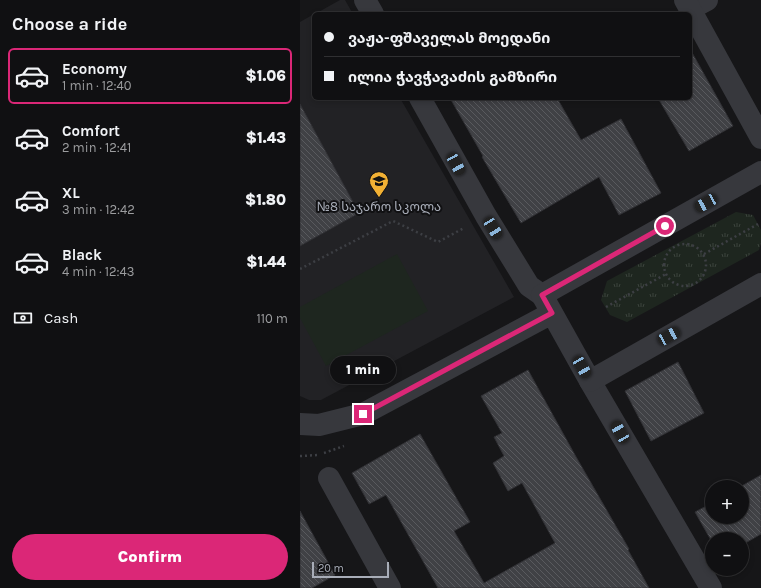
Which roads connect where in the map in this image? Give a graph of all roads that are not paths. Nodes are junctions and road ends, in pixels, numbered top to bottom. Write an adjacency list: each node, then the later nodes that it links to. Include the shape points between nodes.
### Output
1 (365, 0): 3 (street)
2 (694, 3): 5 (street)
3 (372, 12)
4 (421, 100): 8 (street, via 486,216 529,286)
5 (761, 138)
6 (761, 172): 8 (street)
7 (761, 284): 9 (street)
8 (547, 304): 9 (street); 10 (street, via 363,414 319,425)
9 (590, 380): 13 (street)
10 (300, 424)
11 (329, 478): 12 (street)
12 (390, 588)
13 (711, 588)

